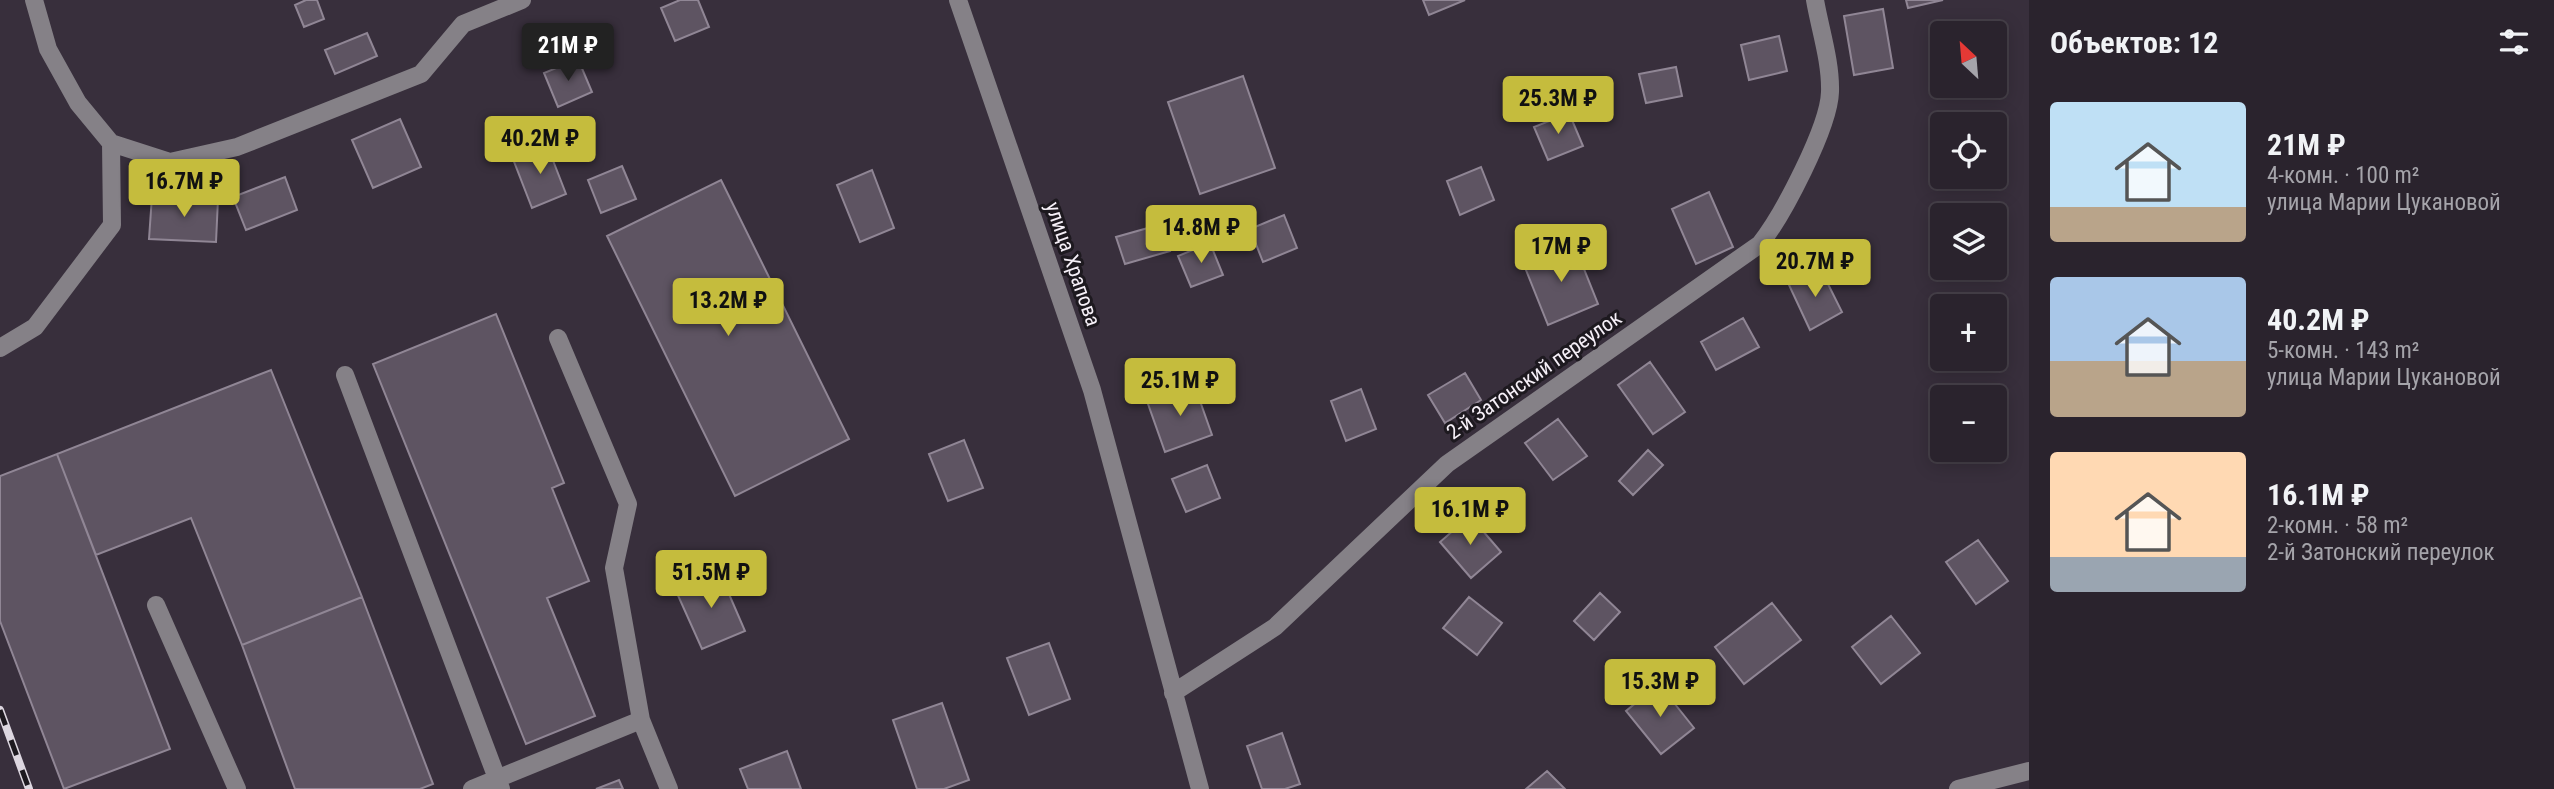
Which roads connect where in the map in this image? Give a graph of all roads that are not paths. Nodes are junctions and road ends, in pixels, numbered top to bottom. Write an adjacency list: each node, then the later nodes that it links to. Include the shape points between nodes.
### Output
1 (34, 0): 5 (street, via 48,49 78,103)
2 (522, 0): 5 (street, via 463,24 421,74 237,147 170,162)
3 (958, 0): 10 (street, улица Храпова, via 1092,390)
4 (1815, 0): 10 (street, 2-й Затонский переулок, via 1830,90 1827,113 1777,223 1760,244 1447,464 1275,627)
5 (111, 143): 7 (street, via 112,225 35,327)
6 (558, 338): 11 (street, via 628,504 614,568)
7 (0, 348)
8 (345, 375): 13 (street)
9 (156, 605): 14 (street)
10 (1173, 693): 17 (street, улица Храпова)
11 (641, 720): 13 (street); 16 (street)
12 (2029, 771): 18 (street)
13 (499, 784): 15 (street)
14 (237, 789)
15 (472, 789)
16 (669, 789)
17 (1200, 789)
18 (1958, 789)

